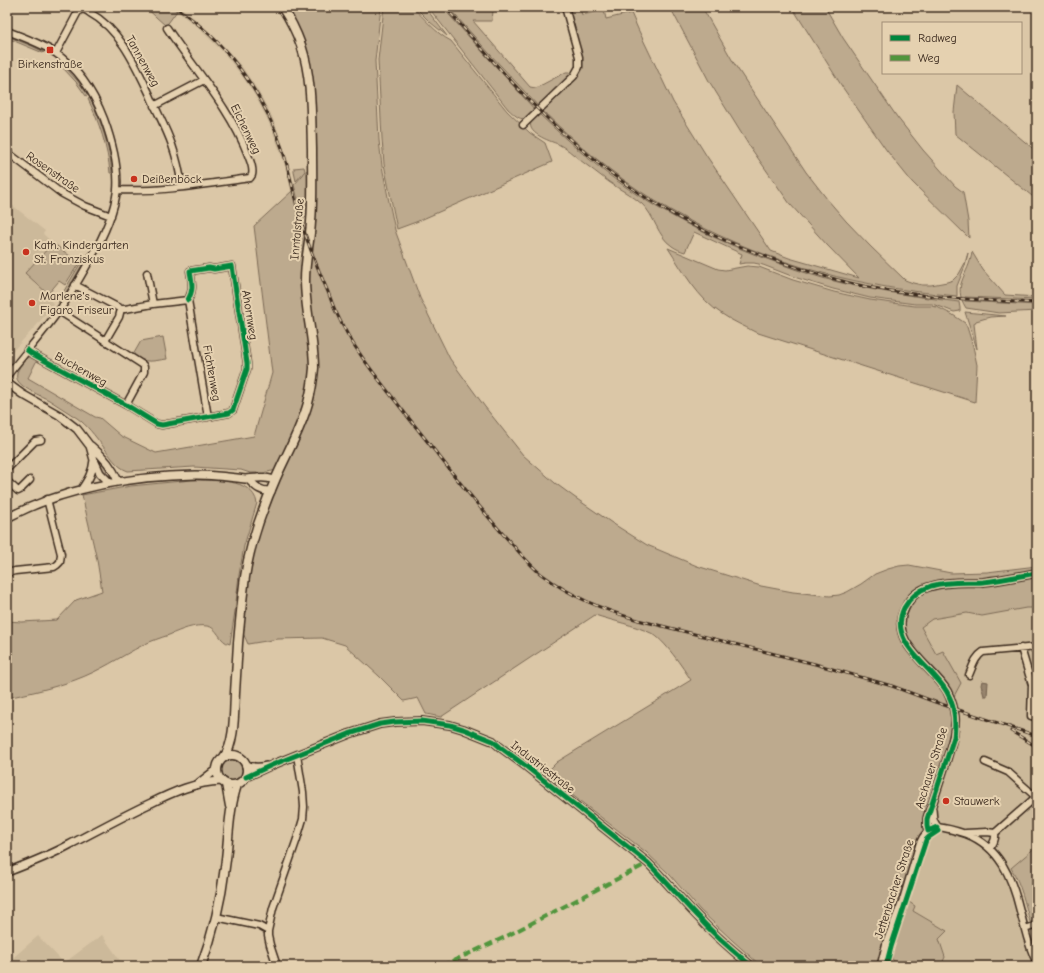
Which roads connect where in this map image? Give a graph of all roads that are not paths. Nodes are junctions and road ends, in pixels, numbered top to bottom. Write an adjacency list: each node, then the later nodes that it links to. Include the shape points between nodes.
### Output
1 (282, 7): 31 (main road, Inntalstraße, via 299,39 310,90 312,187 305,287 314,358 313,380 305,412)
2 (566, 7): 8 (street, via 580,60 579,67 574,76)
3 (167, 28): 6 (street, Eichenweg)
4 (7, 31): 5 (street)
5 (56, 53): 7 (street, Tannenweg, via 79,10 86,10 103,21 126,48); 11 (street, via 81,78 96,101 113,152)
6 (204, 80): 7 (street); 10 (street, Eichenweg, via 236,129 253,174 250,178)
7 (154, 106): 10 (street, Tannenweg, via 172,145)
8 (524, 125)
9 (7, 152): 12 (street, Rosenstraße, via 62,193)
10 (182, 187): 11 (street, Eichenweg)
11 (117, 190): 12 (street)
12 (111, 216): 14 (street)
13 (147, 273): 16 (street)
14 (75, 285): 17 (street); 18 (street)
15 (188, 300): 16 (street); 24 (street, Fichtenweg); 24 (street, Ahornweg, via 192,293 190,272 232,266 247,369 232,412)
16 (153, 304): 17 (street)
17 (121, 309): 19 (street)
18 (59, 311): 19 (street); 20 (street)
19 (105, 341): 23 (street, via 144,367 144,372)
20 (27, 350): 21 (street); 23 (street, Buchenweg)
21 (7, 376)
22 (7, 383): 26 (street, via 70,422)
23 (126, 405): 24 (street, Fichtenweg, via 162,425)
24 (208, 417)
25 (41, 440): 28 (street, via 35,441)
26 (90, 446): 27 (street); 33 (street, via 108,463)
27 (94, 460): 34 (street, via 100,473); 35 (street, via 93,469)
28 (7, 468)
29 (248, 479): 31 (street, via 266,477); 33 (street, via 197,475); 36 (street)
30 (30, 480): 32 (street, via 18,491)
31 (275, 480): 37 (main road, Inntalstraße)
32 (7, 481)
33 (118, 481): 34 (street)
34 (110, 483): 35 (street)
35 (82, 489): 38 (street)
36 (258, 489): 37 (street); 39 (street)
37 (271, 491): 39 (main road, Inntalstraße)
38 (47, 499): 40 (street); 41 (street, via 61,554 60,562 52,568)
39 (265, 506): 47 (main road, Inntalstraße, via 258,524 246,576 238,642)
40 (7, 518)
41 (7, 573)
42 (1037, 573): 60 (street, Aschauer Straße, via 983,582 930,586 914,595 903,610 901,629 905,640 944,686 954,712 954,737)
43 (1037, 647): 44 (street)
44 (1021, 648): 45 (street, via 983,652 976,658); 46 (street, via 1032,685 1031,716)
45 (969, 675)
46 (1037, 717)
47 (233, 724): 49 (main road, via 234,746); 50 (main road)
48 (297, 755): 53 (street, Industriestraße); 71 (street, via 303,792 303,819 273,908); 75 (street, Industriestraße, via 364,729 395,722 433,722 478,735 500,746 648,863 713,933)
49 (238, 756): 50 (main road); 52 (main road)
50 (224, 757): 54 (main road)
51 (985, 762): 59 (street, via 1008,772)
52 (246, 765): 53 (street, Industriestraße); 55 (main road)
53 (272, 765): 55 (street, Industriestraße)
54 (216, 769): 56 (main road); 57 (street)
55 (246, 777): 58 (main road)
56 (223, 783): 57 (street); 58 (main road); 61 (main road)
57 (197, 784): 67 (street, via 161,798 67,846)
58 (237, 785): 61 (main road)
59 (1036, 797): 64 (street)
60 (932, 806): 62 (street, Aschauer Straße, via 933,820); 63 (street, Aschauer Straße, via 927,819)
61 (230, 809): 68 (main road, via 225,867)
62 (937, 827): 63 (street, Jettenbacher Straße); 65 (street)
63 (928, 831): 76 (street, Jettenbacher Straße, via 920,844)
64 (995, 832): 65 (street); 66 (street, via 994,844)
65 (963, 833): 66 (street)
66 (990, 848): 70 (street, via 1000,859 1009,878)
67 (7, 872)
68 (216, 917): 71 (street, via 259,926); 73 (main road)
69 (1037, 924): 70 (street)
70 (1025, 928): 72 (street)
71 (268, 931): 74 (street)
72 (1037, 963)
73 (201, 966)
74 (278, 966)
75 (751, 966)
76 (881, 966)

